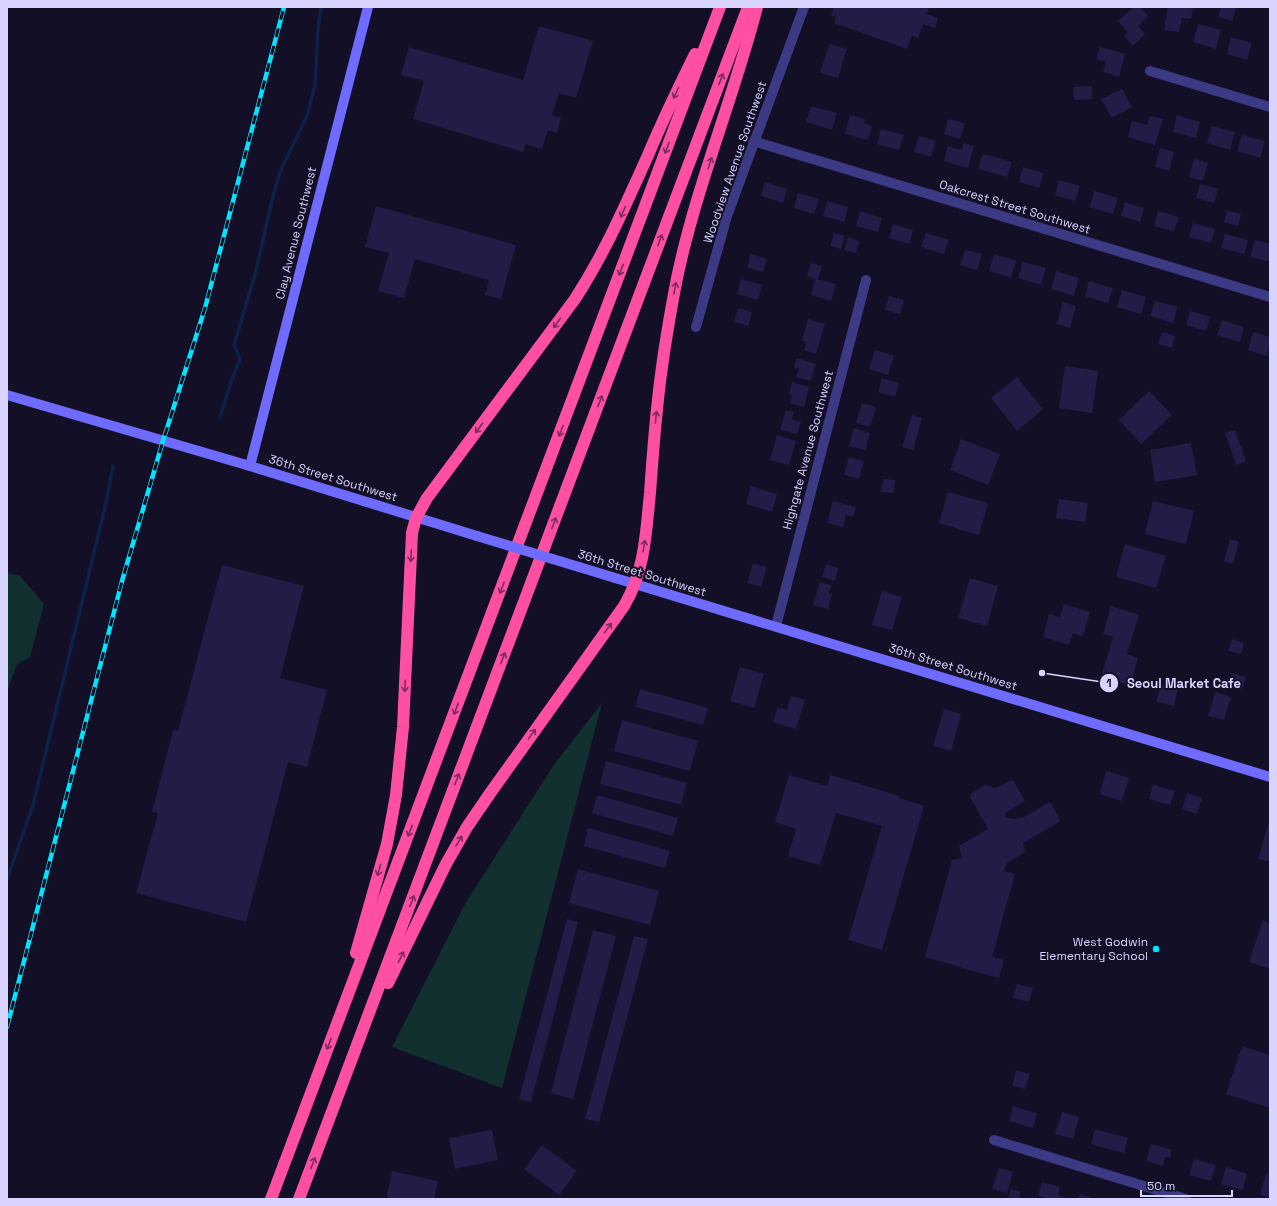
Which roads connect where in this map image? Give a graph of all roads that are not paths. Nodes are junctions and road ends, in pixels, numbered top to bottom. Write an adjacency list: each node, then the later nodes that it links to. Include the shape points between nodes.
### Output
1 (368, 7): 14 (street, Clay Avenue Southwest)
2 (717, 7): 15 (highway, one-way to 15, via 596,266 575,299 427,498)
3 (720, 7): 19 (highway, one-way to 19)
4 (748, 7): 20 (highway, one-way to 4)
5 (757, 7): 16 (highway, one-way to 5, via 645,540 658,398 676,281)
6 (804, 7): 9 (street, Woodview Avenue Southwest)
7 (1150, 71): 8 (street)
8 (1270, 107)
9 (754, 141): 11 (street, Oakcrest Street Southwest); 12 (street, Woodview Avenue Southwest, via 727,216)
10 (866, 280): 17 (street, Highgate Avenue Southwest)
11 (1270, 297)
12 (696, 327)
13 (7, 395): 14 (street, 36th Street Southwest)
14 (250, 466): 15 (street, 36th Street Southwest)
15 (416, 518): 16 (street, 36th Street Southwest, bridge); 19 (highway, one-way to 19, via 411,537 403,727 394,810 387,844)
16 (635, 584): 17 (street, 36th Street Southwest); 20 (highway, one-way to 16, via 455,848 479,808 624,606)
17 (776, 626): 18 (street, 36th Street Southwest)
18 (1270, 777)
19 (336, 1027): 22 (highway, one-way to 22)
20 (359, 1042): 23 (highway, one-way to 20)
21 (994, 1140): 24 (street)
22 (271, 1199)
23 (299, 1199)
24 (1186, 1199)

